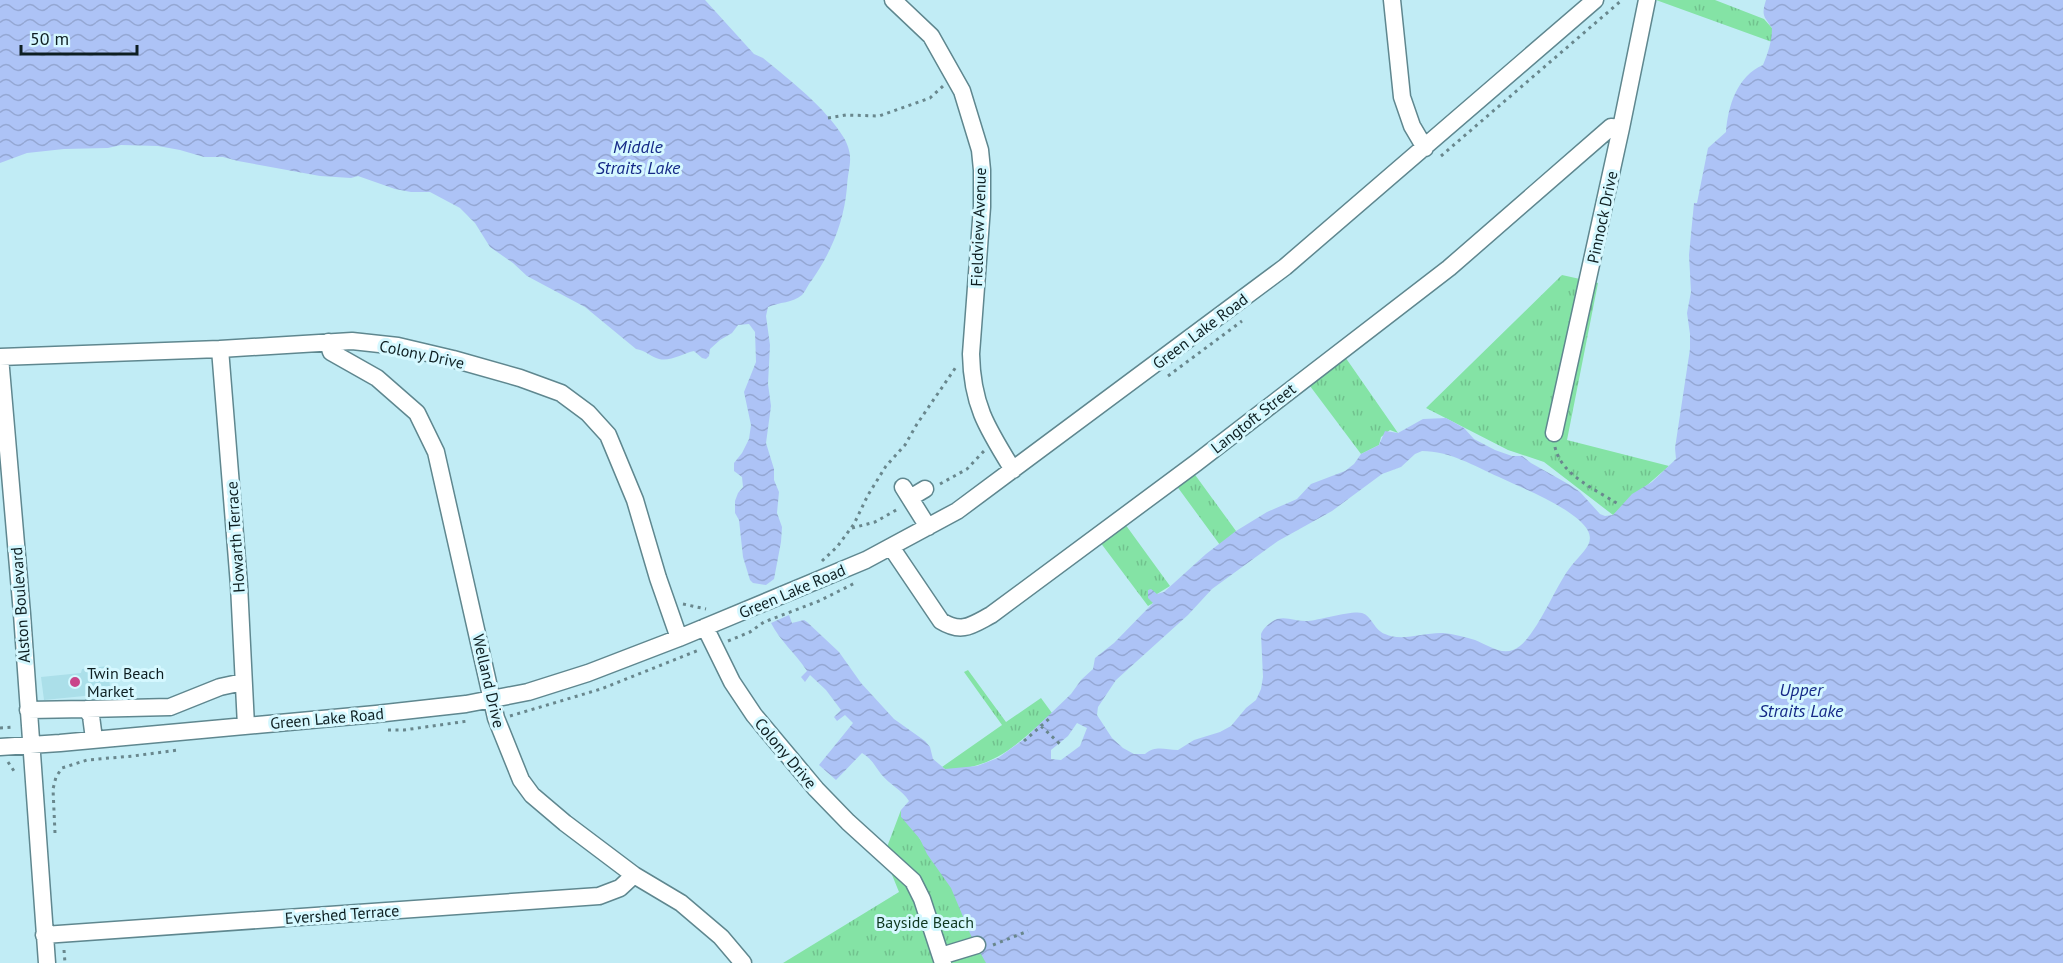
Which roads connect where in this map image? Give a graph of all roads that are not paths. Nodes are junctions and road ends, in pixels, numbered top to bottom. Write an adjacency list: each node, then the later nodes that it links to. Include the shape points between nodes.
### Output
1 (893, 0): 11 (street, Fieldview Avenue, via 931,36 962,91 980,150 982,207 971,374 988,428)
2 (1392, 0): 6 (street, via 1401,97)
3 (1595, 0): 6 (street, Green Lake Road)
4 (1647, 0): 5 (street, Pinnock Drive)
5 (1621, 128): 10 (street, Pinnock Drive); 14 (street, Langtoft Street, via 1611,127 1440,275 991,615 959,629 941,621)
6 (1425, 148): 11 (street, Green Lake Road, via 1285,267)
7 (328, 342): 8 (street, Colony Drive); 16 (street, Colony Drive, via 398,346 453,359 561,393 579,406 608,435 635,500); 18 (street, Welland Drive, via 331,352 377,378 417,413 436,452)
8 (220, 349): 9 (street, Colony Drive); 17 (street, Howarth Terrace)
9 (0, 357): 21 (street, Alston Boulevard)
10 (1554, 433)
11 (1013, 470): 13 (street, Green Lake Road)
12 (925, 489): 13 (street, via 906,493)
13 (928, 527): 14 (street, Green Lake Road)
14 (891, 547): 15 (street, Green Lake Road)
15 (705, 627): 16 (street, Green Lake Road); 30 (street, Colony Drive, via 754,715 824,797 913,881)
16 (679, 638): 18 (street, Green Lake Road, via 588,673)
17 (243, 682): 19 (street); 22 (street, Howarth Terrace)
18 (493, 699): 22 (street, Green Lake Road); 27 (street, Welland Drive, via 496,718 520,780 532,795)
19 (176, 705): 20 (street); 23 (street)
20 (86, 709): 21 (street); 24 (street, via 91,716)
21 (28, 710): 25 (street, Alston Boulevard)
22 (246, 726): 23 (street, Green Lake Road)
23 (179, 732): 24 (street, Green Lake Road)
24 (94, 740): 25 (street, Green Lake Road)
25 (31, 745): 26 (street, Green Lake Road); 28 (street)
26 (0, 747)
27 (634, 875): 28 (street, Evershed Terrace, via 620,888 599,896); 32 (street, Welland Drive, via 681,903 722,937)
28 (44, 935): 31 (street)
29 (982, 946): 30 (street)
30 (942, 960)
31 (46, 963)
32 (743, 963)

